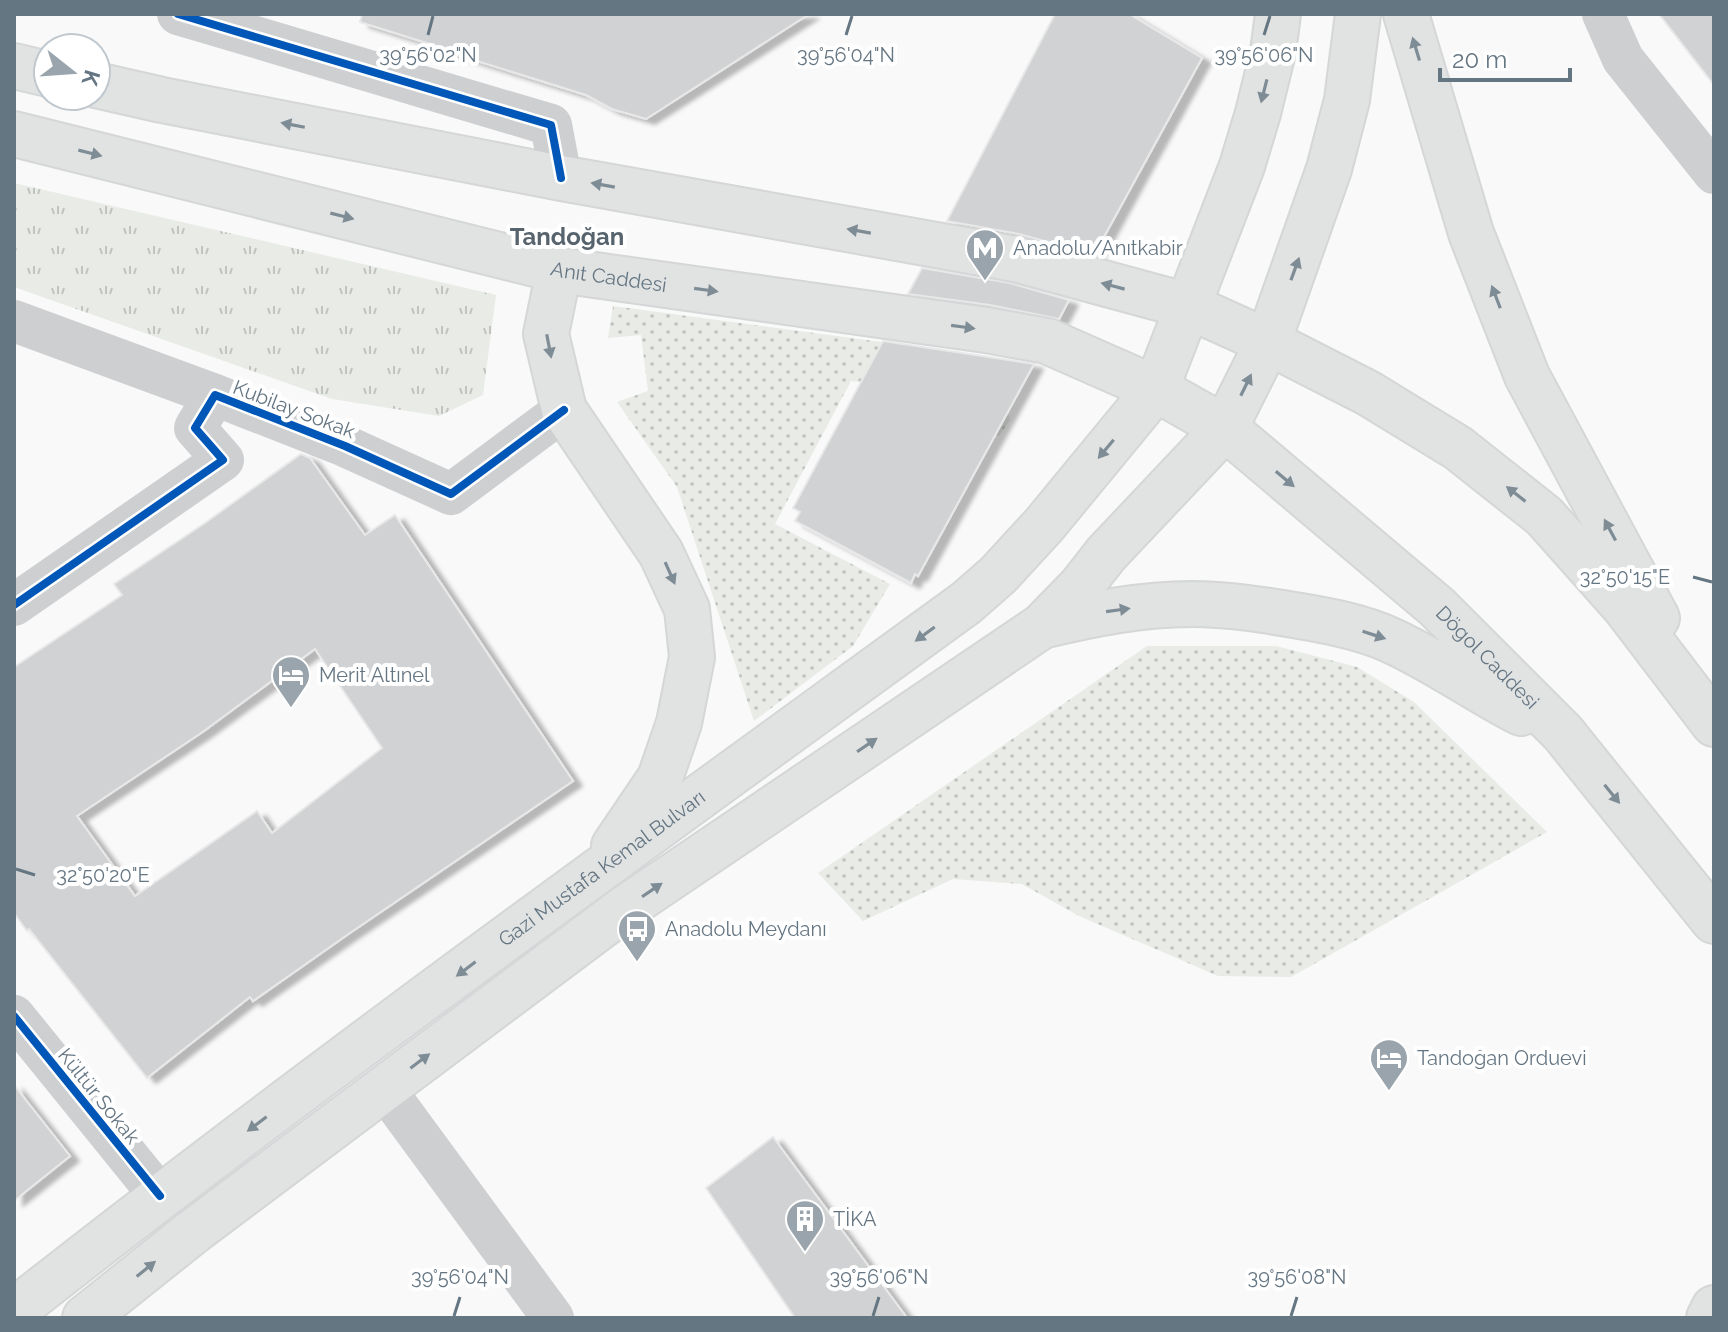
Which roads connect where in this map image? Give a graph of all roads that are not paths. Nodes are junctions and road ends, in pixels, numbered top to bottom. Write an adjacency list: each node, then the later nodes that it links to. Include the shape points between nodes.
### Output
1 (178, 14): 9 (street, via 551,125)
2 (1278, 14): 11 (main road, one-way to 11, via 1242,166)
3 (1358, 14): 13 (main road, one-way to 3, via 1329,169 1347,100)
4 (1406, 14): 20 (main road, one-way to 4, via 1527,376 1471,233)
5 (1603, 14): 8 (street, via 1623,59)
6 (112, 89): 9 (main road, one-way to 6)
7 (14, 134): 10 (main road, Anıt Caddesi, one-way to 10)
8 (1714, 173)
9 (561, 178): 11 (main road, one-way to 9, via 1015,259)
10 (559, 270): 14 (main road, Anıt Caddesi, one-way to 14, via 1047,341); 16 (main road, one-way to 16, via 546,334)
11 (1188, 306): 13 (main road); 14 (main road)
12 (14, 321): 15 (street)
13 (1268, 342): 17 (main road, one-way to 13); 20 (main road, one-way to 13, via 1624,606 1544,516 1458,448 1368,393)
14 (1156, 389): 17 (main road, Dögol Caddesi); 22 (main road, Gazi Mustafa Kemal Bulvarı, one-way to 22, via 1044,525 966,603)
15 (215, 395): 16 (street, Kubilay Sokak, via 451,494); 18 (street, Kubilay Sokak, via 195,428 223,460)
16 (564, 410): 22 (main road, one-way to 22, via 661,553 687,609 692,657 679,723 660,778)
17 (1225, 428): 19 (main road); 21 (main road, Dögol Caddesi, one-way to 21, via 1437,607)
18 (14, 605)
19 (1042, 626): 21 (main road, one-way to 21, via 1107,612 1191,604 1331,621 1434,661 1499,702); 25 (main road, one-way to 19, via 624,909)
20 (1713, 723)
21 (1563, 733): 23 (main road, Dögol Caddesi, one-way to 23)
22 (598, 871): 26 (main road, Gazi Mustafa Kemal Bulvarı, one-way to 26)
23 (1714, 921)
24 (14, 1016): 26 (street, Kültür Sokak)
25 (384, 1088): 29 (main road, one-way to 25); 30 (street)
26 (160, 1196): 28 (main road, Gazi Mustafa Kemal Bulvarı)
27 (1714, 1308): 31 (main road)
28 (14, 1311)
29 (85, 1318)
30 (553, 1318)
31 (1709, 1318)

